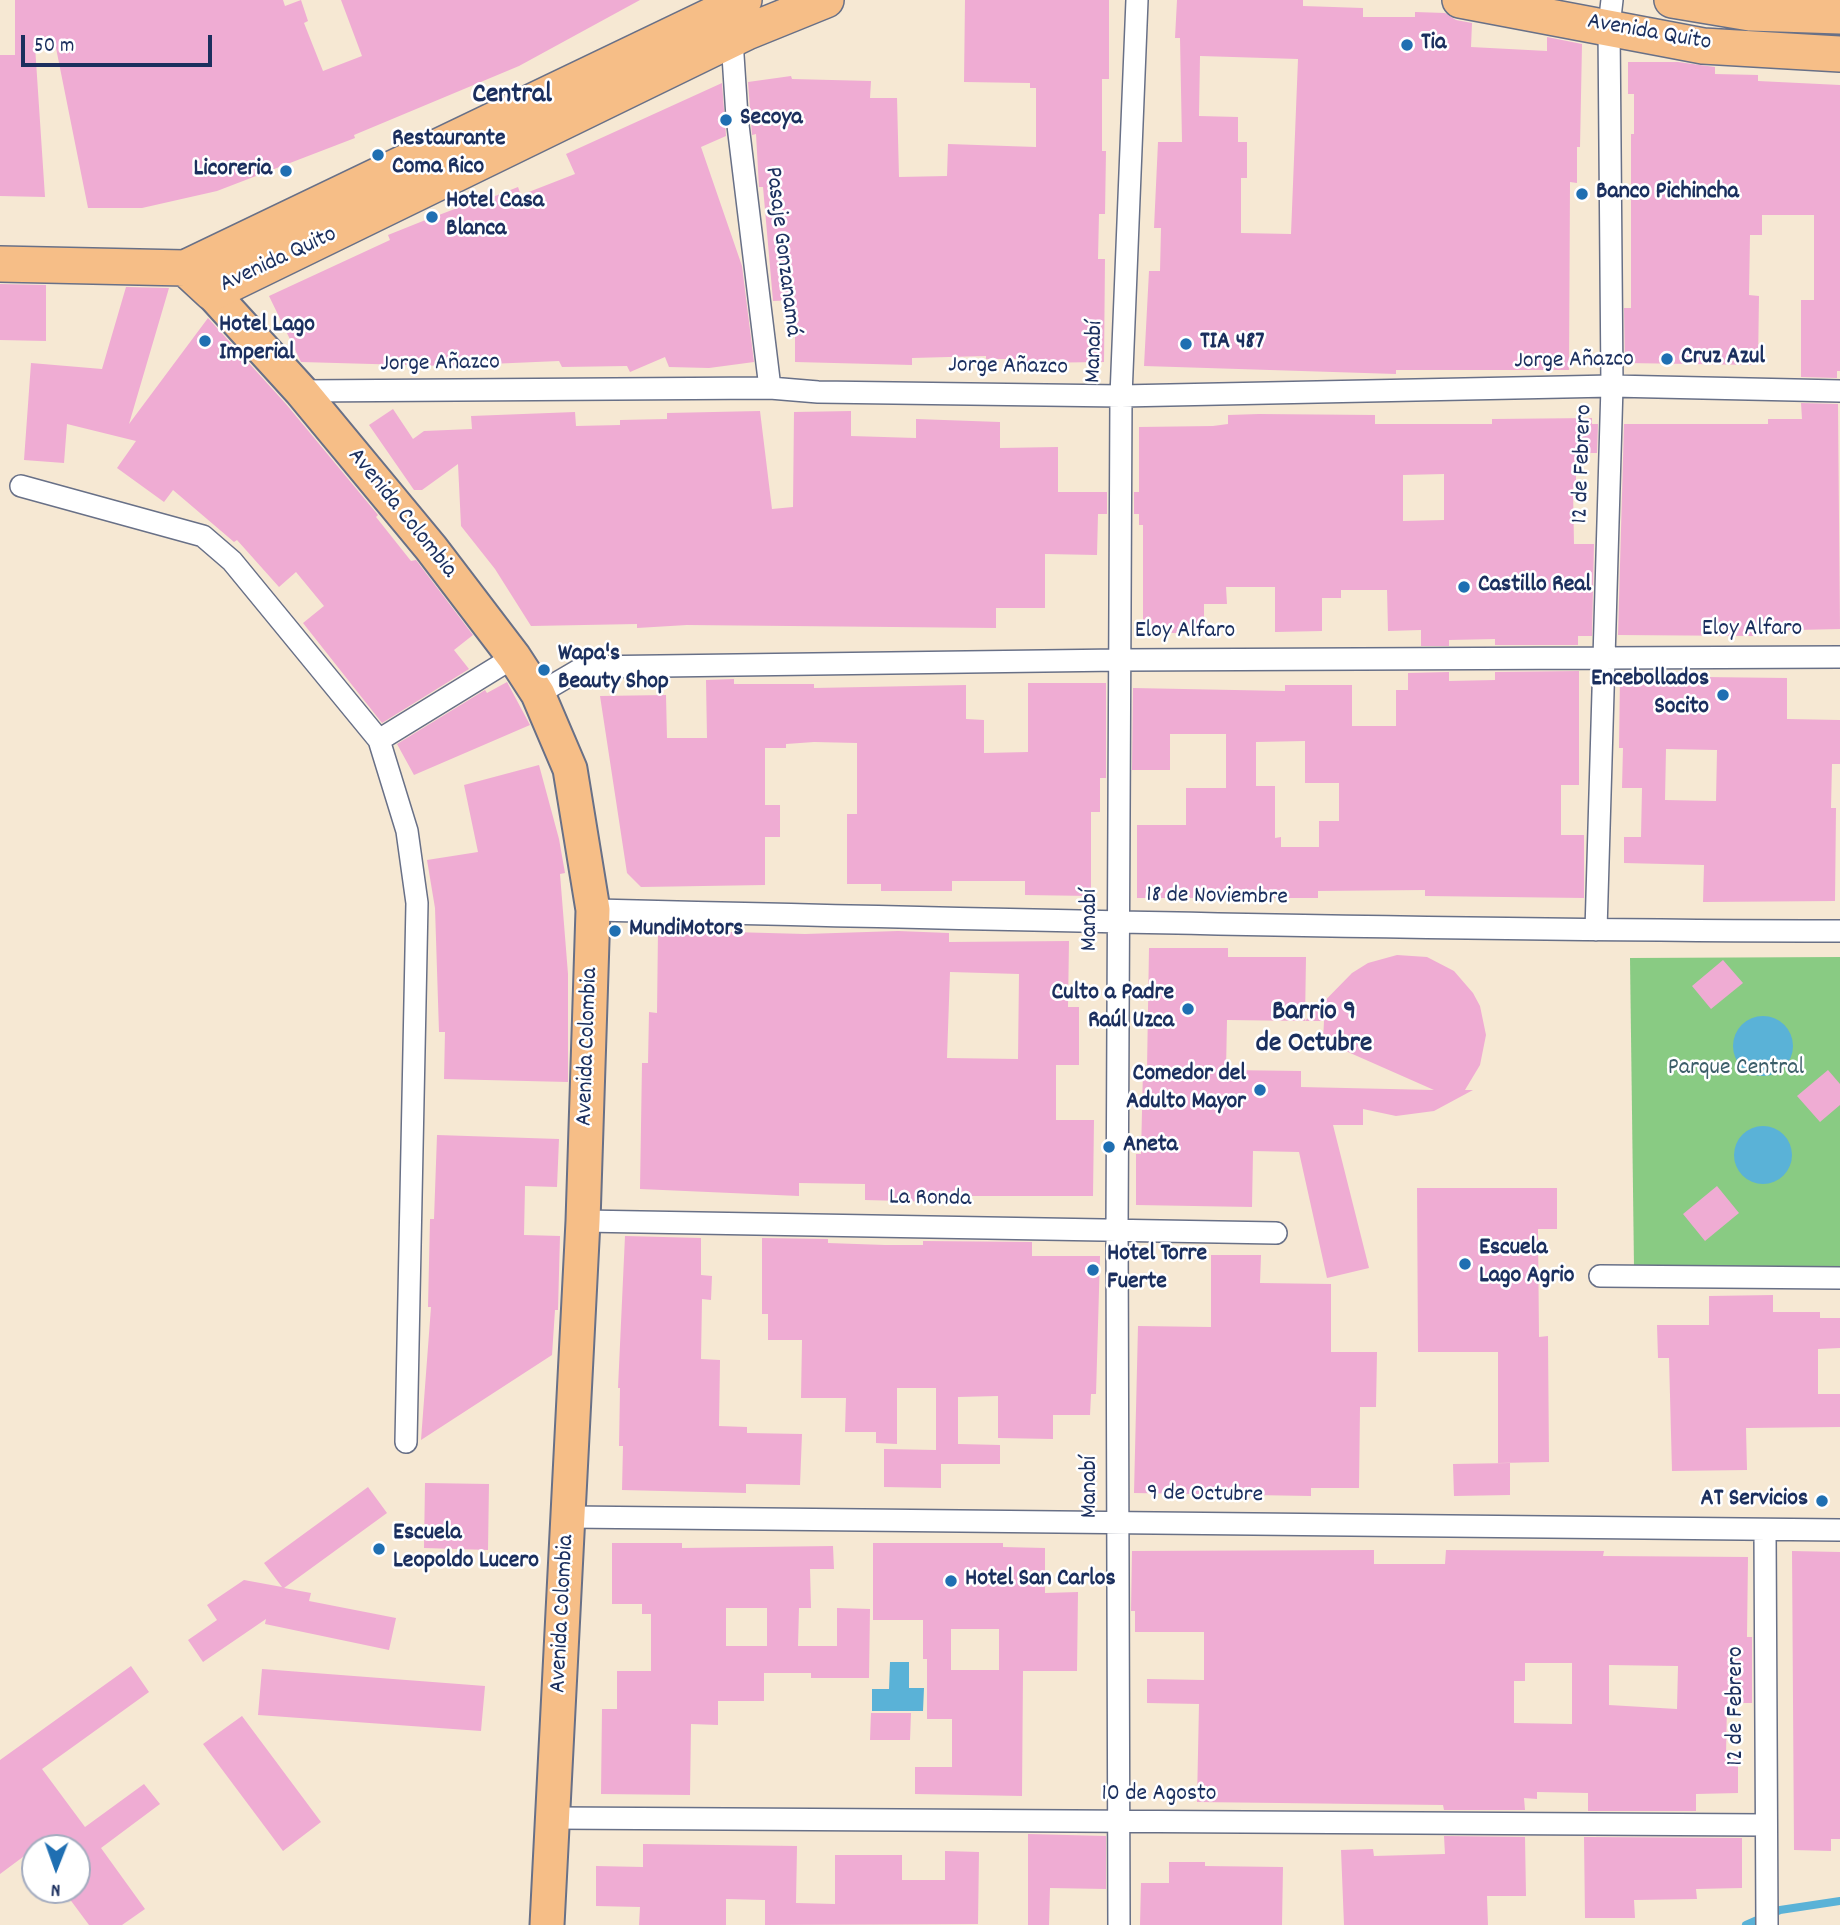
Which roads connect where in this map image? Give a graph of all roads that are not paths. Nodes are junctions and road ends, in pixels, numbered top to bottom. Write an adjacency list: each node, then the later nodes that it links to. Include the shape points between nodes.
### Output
1 (744, 0): 11 (highway, Avenida Quito)
2 (826, 0): 8 (highway, Avenida Quito)
3 (1137, 0): 17 (street, Manabí)
4 (1460, 0): 6 (highway, Avenida Quito)
5 (1672, 0): 7 (highway, Avenida Quito, via 1750,13)
6 (1611, 13): 9 (highway, Avenida Quito, via 1703,46); 13 (street, 12 de Febrero)
7 (1840, 16)
8 (732, 40): 12 (highway, Avenida Quito); 14 (street, Pasaje Gonzanamá)
9 (1840, 54)
10 (0, 264): 11 (highway)
11 (185, 268): 12 (highway, Avenida Quito)
12 (212, 293): 15 (main road, Avenida Colombia)
13 (1612, 386): 16 (street, Jorge Añazco); 17 (street, Jorge Añazco); 20 (street, 12 de Febrero)
14 (770, 388): 15 (street, Jorge Añazco); 17 (street, Jorge Añazco)
15 (301, 391): 19 (main road, Avenida Colombia)
16 (1840, 391)
17 (1121, 396): 22 (street, Manabí)
18 (21, 486): 24 (street, via 203,536 232,561)
19 (514, 657): 23 (main road, Avenida Colombia); 24 (street)
20 (1604, 657): 21 (street, Eloy Alfaro); 22 (street, Eloy Alfaro); 27 (street, 12 de Febrero)
21 (1840, 657)
22 (1120, 660): 23 (street, Eloy Alfaro, via 584,667); 26 (street, Manabí)
23 (538, 694): 25 (main road, Avenida Colombia, via 570,769)
24 (379, 740): 34 (street, via 407,831 417,903)
25 (593, 911): 26 (street, 18 de Noviembre); 29 (main road, Avenida Colombia)
26 (1118, 923): 27 (street, 18 de Noviembre); 30 (street, Manabí)
27 (1596, 930): 28 (street, 18 de Noviembre)
28 (1840, 930)
29 (583, 1221): 30 (street, La Ronda); 35 (main road, Avenida Colombia)
30 (1117, 1229): 31 (street, La Ronda); 36 (street, Manabí)
31 (1276, 1233)
32 (1600, 1276): 33 (street)
33 (1840, 1278)
34 (405, 1442)
35 (569, 1517): 36 (street, 9 de Octubre); 39 (main road, Avenida Colombia)
36 (1118, 1521): 37 (street, 9 de Octubre); 40 (street, Manabí)
37 (1765, 1530): 38 (street, 9 de Octubre); 41 (street, 12 de Febrero)
38 (1840, 1530)
39 (553, 1818): 40 (street, 10 de Agosto); 42 (main road, Avenida Colombia)
40 (1120, 1822): 41 (street, 10 de Agosto); 43 (street, Manabí)
41 (1764, 1825): 44 (street, 12 de Febrero)
42 (547, 1925)
43 (1119, 1925)
44 (1767, 1925)

